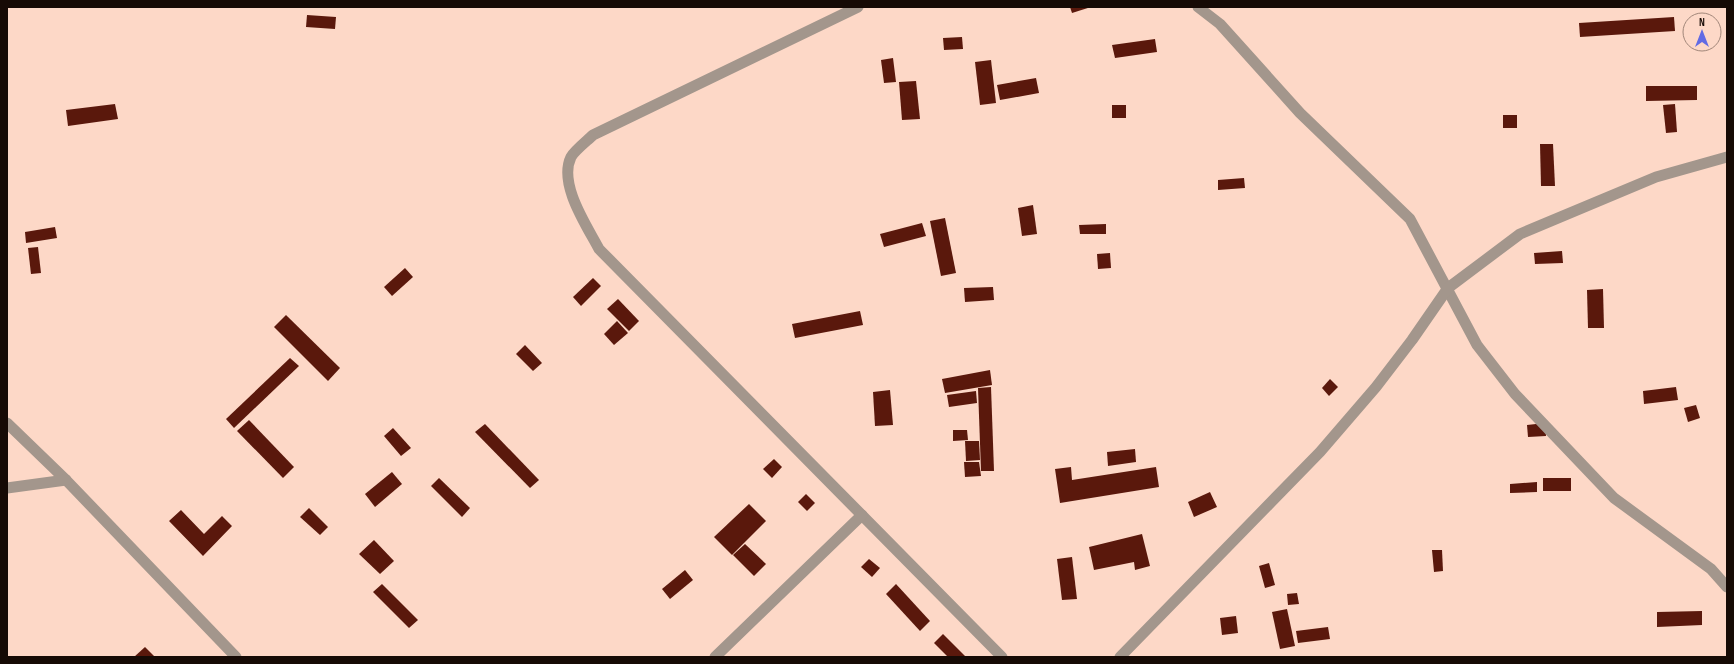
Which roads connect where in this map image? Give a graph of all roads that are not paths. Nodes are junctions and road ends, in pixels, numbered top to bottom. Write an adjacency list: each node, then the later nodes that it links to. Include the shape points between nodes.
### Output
1 (858, 7): 8 (street, via 593,135 571,156 567,180 577,208 599,249)
2 (1198, 7): 4 (street, via 1220,24 1300,113 1410,219)
3 (1727, 157): 4 (street, via 1656,177 1520,234)
4 (1448, 288): 9 (street, via 1477,345 1515,394 1614,498 1711,569); 13 (street, via 1376,387 1320,452)
5 (7, 423): 6 (street)
6 (66, 480): 7 (street); 10 (street)
7 (7, 488)
8 (862, 515): 11 (street); 12 (street)
9 (1727, 587)
10 (236, 657)
11 (715, 657)
12 (1002, 657)
13 (1120, 657)

